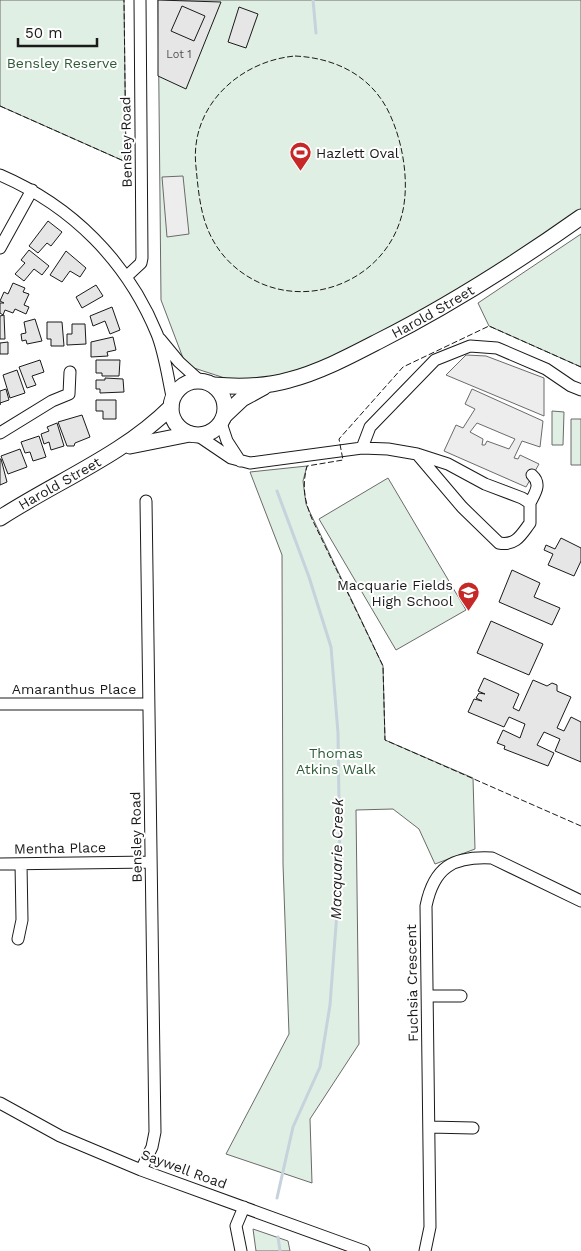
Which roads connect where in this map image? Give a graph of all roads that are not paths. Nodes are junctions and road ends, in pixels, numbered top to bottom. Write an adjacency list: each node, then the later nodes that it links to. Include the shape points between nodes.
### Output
1 (140, 0): 6 (street, Bensley Road, via 142,258)
2 (0, 175): 3 (street)
3 (32, 190): 5 (street); 6 (street, via 86,229)
4 (581, 217): 10 (main road, Harold Street, via 502,272 412,324 312,373)
5 (0, 248)
6 (126, 277): 7 (street)
7 (158, 336): 9 (street, via 179,362); 12 (street)
8 (70, 372): 14 (street, via 69,394)
9 (206, 383): 10 (main road, Harold Street); 12 (main road, via 183,386); 13 (main road, via 218,390 224,402)
10 (273, 384): 13 (main road, Harold Street, via 247,396)
11 (576, 388): 16 (street, via 546,369 497,348 470,346 435,360 370,427)
12 (172, 404): 15 (main road, via 174,421 184,431); 17 (main road, Harold Street, via 145,431)
13 (222, 419): 15 (main road, via 210,432); 19 (street, via 227,441)
14 (0, 433)
15 (193, 434): 17 (main road, Harold Street); 19 (street)
16 (362, 448): 18 (street); 19 (street, via 271,462)
17 (119, 449): 23 (main road, Harold Street)
18 (417, 454): 22 (street, via 448,464); 22 (street, via 462,508 499,543 507,544 519,538 530,523)
19 (240, 461)
20 (532, 475): 22 (street, via 537,481 537,489)
21 (146, 501): 25 (street, Bensley Road)
22 (530, 503)
23 (0, 518)
24 (0, 704): 25 (street, Amaranthus Place)
25 (148, 704): 26 (street, Bensley Road)
26 (151, 862): 28 (street, Mentha Place); 36 (street, Bensley Road, via 155,1132)
27 (0, 864): 28 (street, Mentha Place)
28 (21, 864): 30 (street, via 22,920)
29 (581, 901): 31 (street, Fuchsia Crescent, via 492,858 463,859 448,864 436,876 426,906)
30 (18, 939)
31 (428, 996): 32 (street); 34 (street, Fuchsia Crescent)
32 (462, 996)
33 (0, 1103): 36 (street, Saywell Road, via 60,1136)
34 (429, 1127): 35 (street); 41 (street, Fuchsia Crescent, via 430,1227)
35 (472, 1128)
36 (141, 1170): 37 (street, Saywell Road)
37 (244, 1207): 38 (street, Saywell Road); 39 (street, via 236,1226)
38 (351, 1249): 40 (street, Saywell Road)
39 (241, 1251)
40 (364, 1251)
41 (425, 1251)

